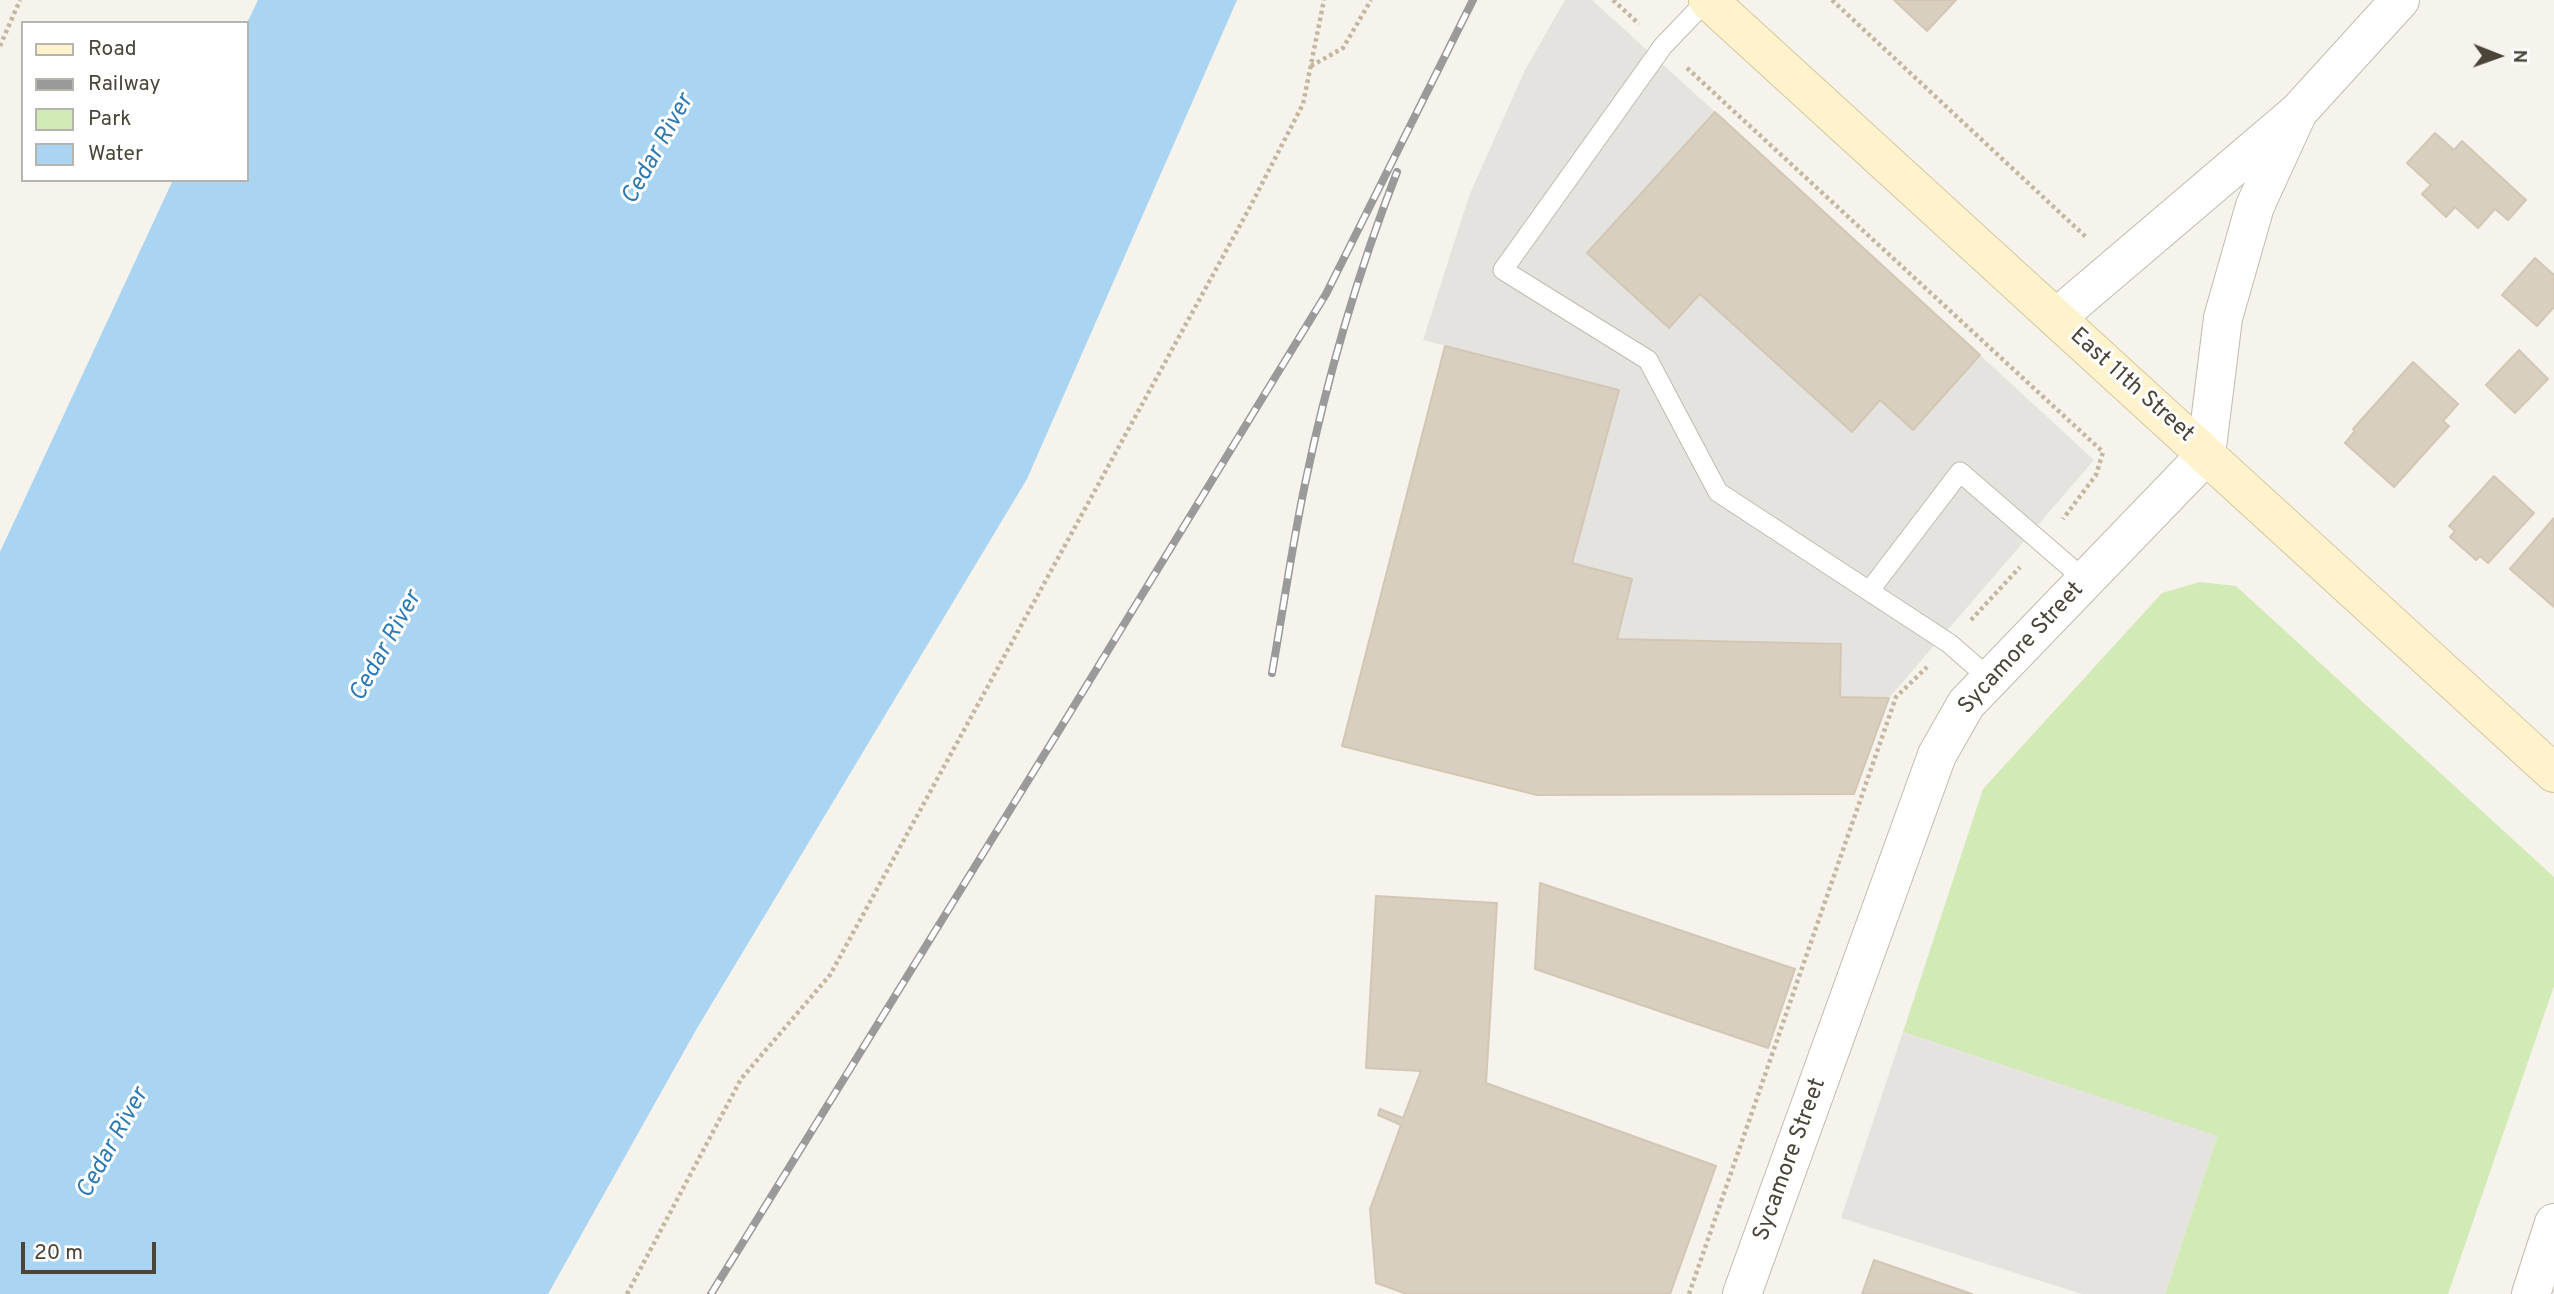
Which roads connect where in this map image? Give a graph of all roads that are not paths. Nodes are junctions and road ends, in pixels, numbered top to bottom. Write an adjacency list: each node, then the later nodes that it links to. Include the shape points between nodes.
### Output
1 (1708, 0): 4 (main road, East 11th Street); 7 (lane, via 1663,46 1503,270 1648,360 1718,492)
2 (2400, 0): 3 (street)
3 (2298, 112): 4 (street); 5 (street, via 2255,206 2223,318)
4 (2056, 318): 5 (main road, East 11th Street)
5 (2206, 454): 6 (street, Sycamore Street); 9 (main road, East 11th Street)
6 (2085, 580): 7 (lane, via 1960,472); 8 (street, Sycamore Street)
7 (1870, 590): 8 (lane, via 1950,644)
8 (1990, 679): 11 (street, Sycamore Street, via 1966,704 1937,755)
9 (2554, 773)
10 (2554, 1223): 12 (street)
11 (1742, 1294)
12 (2531, 1294)

